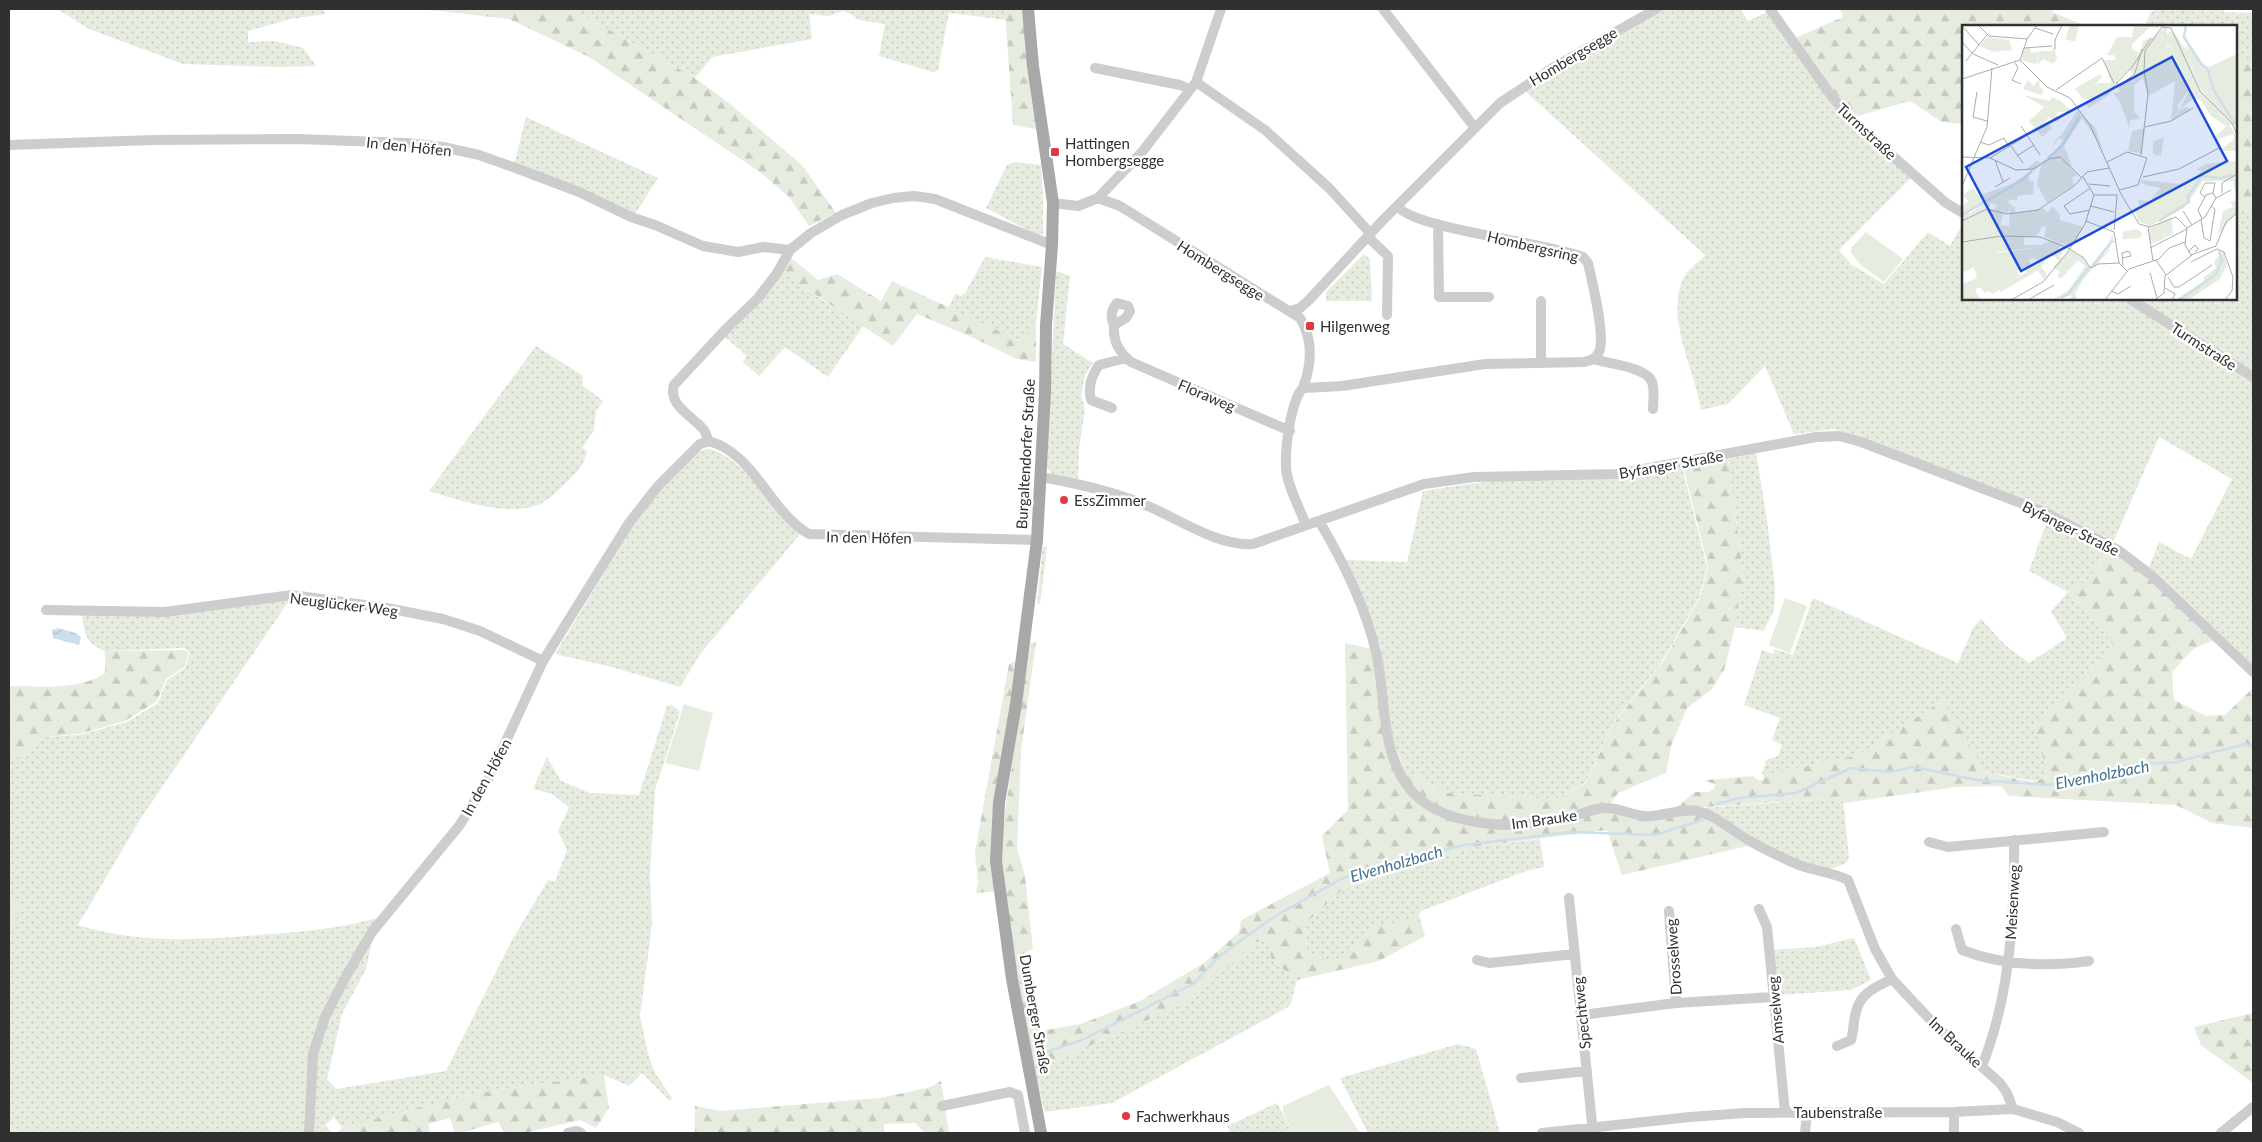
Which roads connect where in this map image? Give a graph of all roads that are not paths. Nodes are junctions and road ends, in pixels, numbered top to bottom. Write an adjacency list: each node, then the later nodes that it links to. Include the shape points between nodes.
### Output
1 (1028, 9): 11 (main road, Burgaltendorfer Straße)
2 (1221, 9): 7 (street)
3 (1383, 9): 8 (street)
4 (1656, 9): 8 (street, Hombergsegge, via 1527,84 1500,103)
5 (1770, 9): 13 (street, Turmstraße, via 1812,72 1853,121 1946,203)
6 (1095, 68): 7 (street)
7 (1192, 85): 10 (street, via 1154,138); 15 (street, via 1265,130 1329,188)
8 (1474, 128): 12 (street, Hombergsegge)
9 (9, 145): 17 (street, In den Höfen, via 298,139 443,147 513,166 703,246 738,252 764,247)
10 (1098, 198): 11 (street, via 1078,206); 21 (street, Hombergsegge, via 1120,206)
11 (1053, 203): 16 (main road, Burgaltendorfer Straße)
12 (1398, 206): 14 (street, Hombergsring, via 1406,214); 15 (street, Hombergsegge)
13 (1962, 211)
14 (1438, 224): 18 (street, via 1439,297); 25 (street, Hombergsring, via 1577,254 1586,259 1600,336 1599,351)
15 (1369, 235): 21 (street, Hombergsegge, via 1309,300); 22 (street, via 1388,256)
16 (1052, 245): 17 (street, In den Höfen, via 935,199 914,196 879,201 842,214 810,233); 33 (main road, Burgaltendorfer Straße)
17 (790, 250): 32 (street, In den Höfen, via 758,298 674,385 673,398)
18 (1489, 296)
19 (1541, 300): 26 (street)
20 (2132, 300): 27 (street, Turmstraße)
21 (1290, 311): 28 (street, via 1300,318 1310,338)
22 (1387, 315)
23 (1114, 325): 24 (street, via 1114,337 1120,353)
24 (1126, 358): 29 (street, via 1099,365 1091,377 1090,400); 31 (street, Floraweg)
25 (1594, 359): 26 (street); 30 (street, via 1636,370 1648,377 1652,383)
26 (1541, 362): 28 (street, via 1485,364 1342,386)
27 (2253, 377)
28 (1304, 388): 31 (street, via 1298,395)
29 (1112, 408)
30 (1653, 409)
31 (1290, 431): 35 (street, via 1286,470)
32 (709, 441): 36 (street, In den Höfen, via 726,448 744,464 792,521 809,534); 38 (street, In den Höfen, via 700,444 642,504)
33 (1041, 477): 35 (street, Byfanger Straße, via 1104,490 1241,545 1253,544); 36 (main road, Burgaltendorfer Straße)
34 (1319, 521): 35 (street, Byfanger Straße); 39 (street, Byfanger Straße, via 1424,484 1474,477 1617,474 1816,437 1839,436 2044,512 2118,550 2151,575); 52 (street, Im Brauke, via 1343,563 1368,624 1377,654 1393,756 1398,770 1415,795 1440,810 1488,824 1515,825 1563,819 1605,808 1645,816 1687,810 1708,814 1751,842 1794,863 1848,880 1875,949)
35 (1306, 525)
36 (1037, 540): 44 (main road, Burgaltendorfer Straße, via 1016,704 999,803 996,861)
37 (46, 610): 38 (street, Neuglücker Weg, via 165,612 292,596 444,619 480,631)
38 (543, 661): 67 (street, In den Höfen, via 489,778 459,826 372,932 325,1017 313,1054)
39 (2253, 672)
40 (2104, 832): 41 (street)
41 (2014, 840): 42 (street, via 1948,847); 51 (street, Meisenweg)
42 (1929, 842)
43 (1570, 898): 48 (street, Spechtweg)
44 (1002, 899): 71 (main road, Dumberger Straße, via 1017,1007)
45 (1759, 909): 53 (street, Amselweg, via 1767,927)
46 (1669, 911): 54 (street, Drosselweg)
47 (1956, 929): 51 (street, Meisenweg, via 1962,950)
48 (1575, 954): 49 (street, Spechtweg, via 1489,963); 55 (street, Spechtweg)
49 (1477, 960)
50 (2089, 961): 51 (street, Meisenweg, via 2048,965)
51 (2008, 963): 57 (street, Meisenweg, via 1994,1034)
52 (1892, 978): 56 (street, via 1866,993 1855,1013 1851,1040); 57 (street, Im Brauke, via 1936,1026)
53 (1773, 997): 54 (street, Drosselweg); 63 (street, Amselweg)
54 (1676, 1003): 55 (street, Drosselweg)
55 (1582, 1015): 58 (street, Spechtweg)
56 (1838, 1046)
57 (1982, 1066): 62 (street, Im Brauke, via 2007,1093)
58 (1587, 1071): 59 (street, Spechtweg); 66 (street, Spechtweg)
59 (1521, 1078)
60 (942, 1106): 70 (street, via 1010,1092 1018,1095)
61 (2253, 1107): 76 (street)
62 (2013, 1110): 64 (street, Taubenstraße); 75 (street, Taubenstraße, via 2057,1122)
63 (1785, 1112): 65 (street, Taubenstraße); 66 (street, Taubenstraße, via 1690,1117)
64 (1954, 1112): 65 (street, Taubenstraße); 74 (street)
65 (1806, 1113): 73 (street)
66 (1592, 1131): 72 (street, Taubenstraße)
67 (309, 1133)
68 (568, 1133): 69 (street)
69 (581, 1133)
70 (1025, 1133)
71 (1041, 1133)
72 (1542, 1133)
73 (1805, 1133)
74 (1954, 1133)
75 (2079, 1133)
76 (2221, 1133)

